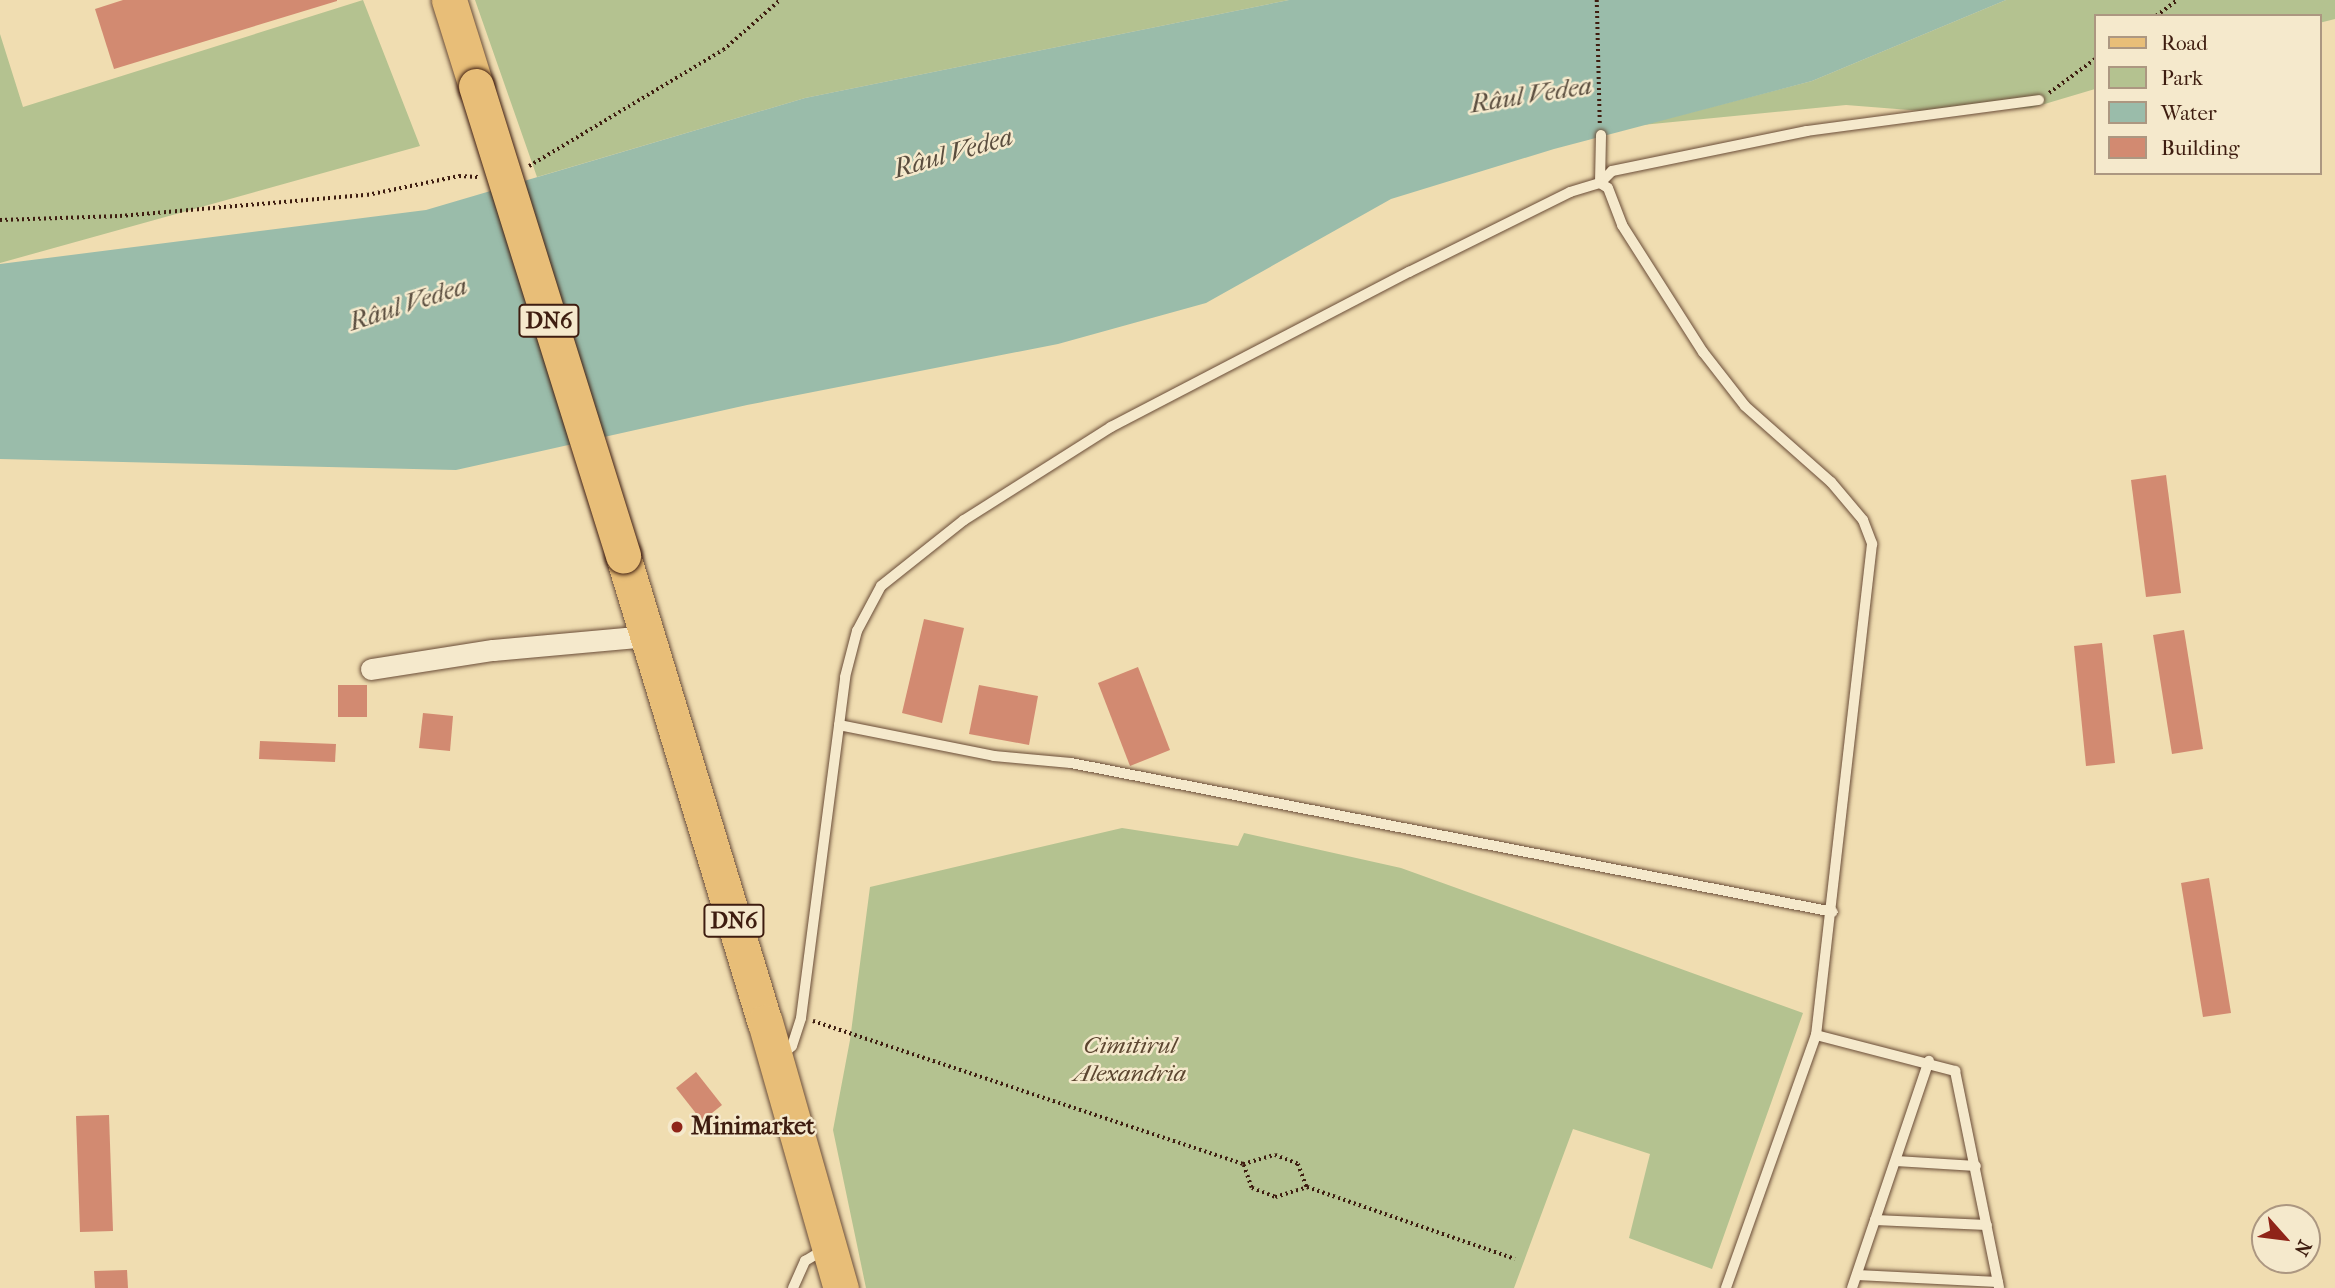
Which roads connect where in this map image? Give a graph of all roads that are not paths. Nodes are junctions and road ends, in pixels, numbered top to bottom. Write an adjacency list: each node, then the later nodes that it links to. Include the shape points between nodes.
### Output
1 (449, 0): 5 (main road, DN6, bridge)
2 (2039, 100): 4 (lane, via 1807,131 1612,171)
3 (1601, 135): 4 (lane)
4 (1600, 183): 7 (lane, via 1570,192 1216,369 1111,427 964,520 881,586 857,632); 8 (lane, via 1608,188 1622,225 1703,352 1745,406 1831,482 1863,520 1872,544)
5 (647, 636): 6 (street, via 493,650); 10 (main road, DN6)
6 (372, 669)
7 (838, 725): 8 (lane, via 994,756 1071,764); 10 (lane, via 801,1018 792,1046)
8 (1833, 912): 9 (lane)
9 (1816, 1035): 11 (lane); 21 (lane)
10 (775, 1056): 16 (main road, DN6)
11 (1930, 1061): 12 (lane); 13 (lane, via 1955,1070)
12 (1896, 1161): 13 (lane); 14 (lane)
13 (1976, 1166): 15 (lane)
14 (1875, 1220): 15 (lane); 17 (lane)
15 (1987, 1225): 18 (lane)
16 (829, 1247): 19 (lane, via 805,1261); 20 (main road, DN6)
17 (1857, 1275): 18 (lane); 22 (lane)
18 (1998, 1285)
19 (793, 1288)
20 (841, 1288)
21 (1726, 1288)
22 (1852, 1288)

